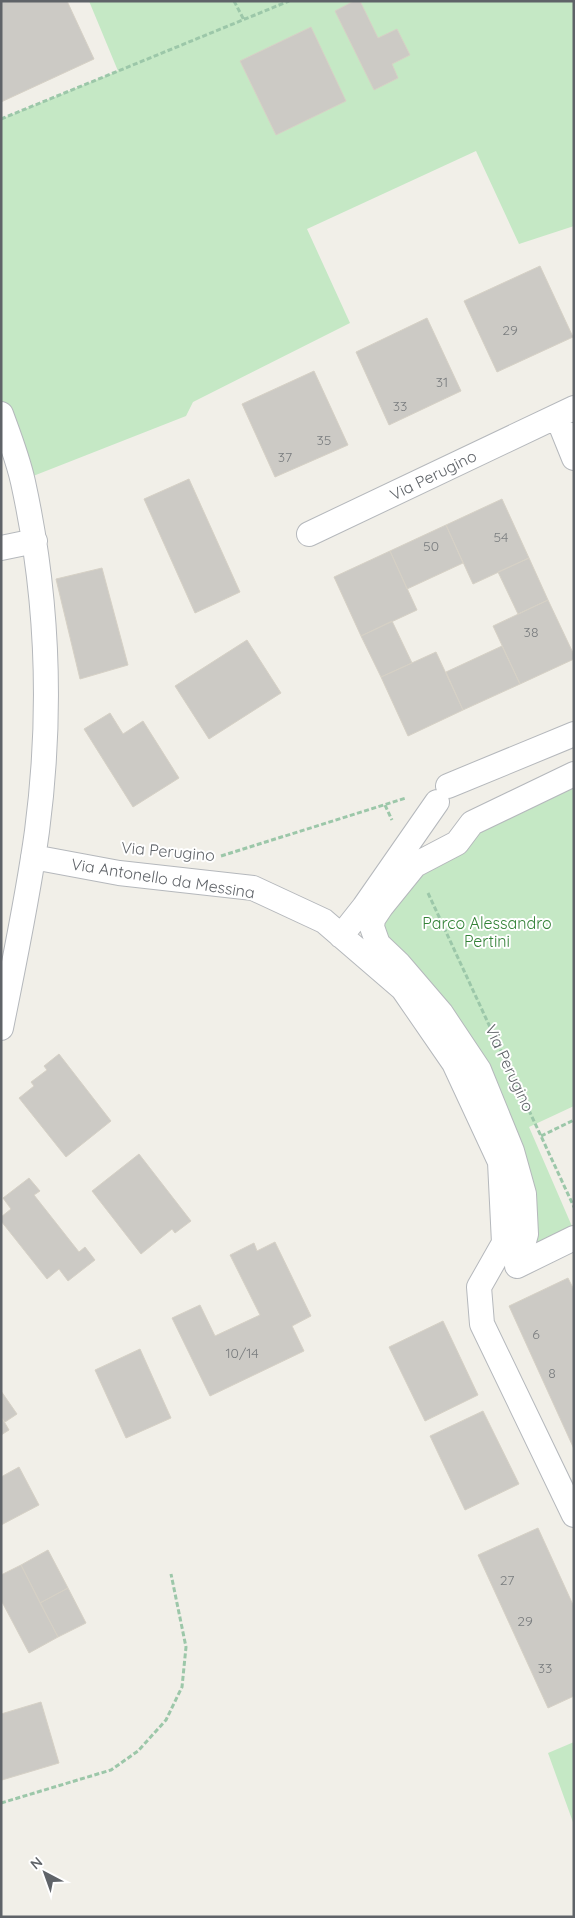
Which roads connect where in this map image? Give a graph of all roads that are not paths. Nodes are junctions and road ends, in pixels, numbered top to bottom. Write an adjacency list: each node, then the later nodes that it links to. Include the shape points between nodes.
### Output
1 (565, 412): 3 (street, Via Perugino); 4 (street, Via Perugino)
2 (1, 414): 5 (street, via 22,480)
3 (574, 458)
4 (309, 534)
5 (35, 541): 6 (street); 10 (street, via 44,626 45,702)
6 (1, 548)
7 (574, 734): 9 (street, via 442,794)
8 (574, 774): 9 (street, via 472,823 457,843)
9 (410, 855): 11 (street); 13 (street, via 405,876 373,919 372,927 378,944 441,1013 479,1070 512,1151 524,1194 526,1234 517,1266)
10 (33, 857): 11 (street, Via Antonello da Messina, via 120,873 252,888 324,921); 12 (street)
11 (341, 936): 14 (street, Via Antonello da Messina, via 408,996 454,1063 500,1162 504,1243 480,1287 482,1324)
12 (1, 1028)
13 (574, 1238)
14 (574, 1515)

